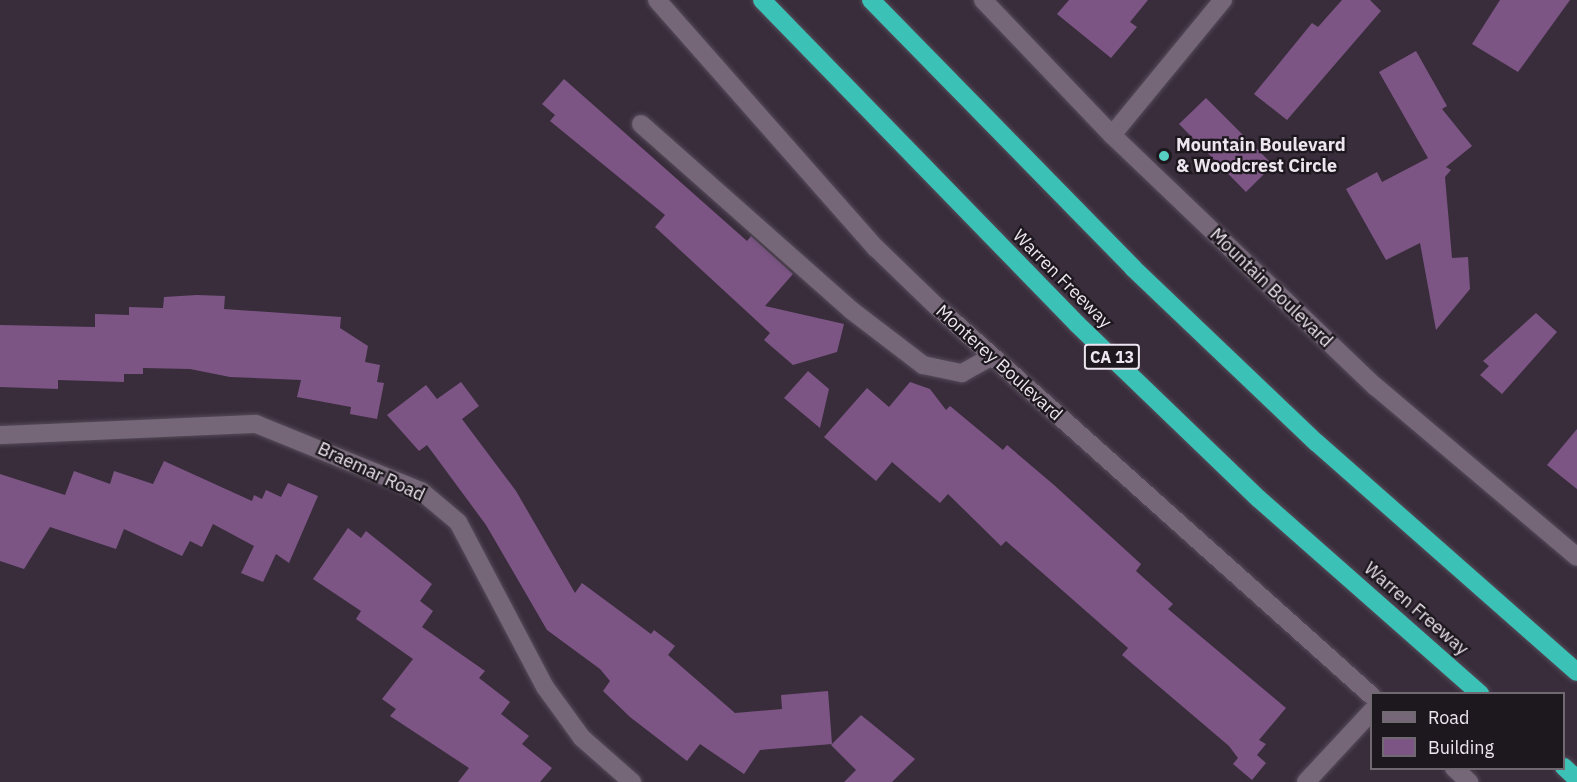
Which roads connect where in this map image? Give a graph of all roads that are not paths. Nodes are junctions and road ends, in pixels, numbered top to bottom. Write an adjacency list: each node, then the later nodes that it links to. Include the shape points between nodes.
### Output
1 (657, 0): 8 (street, Monterey Boulevard, via 876,248)
2 (762, 0): 12 (highway, Warren Freeway / CA 13, via 1110,356 1259,499)
3 (871, 0): 11 (highway, via 1133,268 1300,427)
4 (983, 0): 7 (street, Mountain Boulevard)
5 (1224, 0): 7 (street)
6 (641, 124): 8 (street, via 851,310 923,365 962,373)
7 (1112, 135): 10 (street, Mountain Boulevard, via 1376,387)
8 (991, 357): 13 (street, Monterey Boulevard)
9 (0, 435): 18 (street, Braemar Road, via 256,424 421,491 458,522 545,687 582,738)
10 (1577, 557)
11 (1577, 672)
12 (1479, 692)
13 (1370, 695)
14 (1370, 712): 19 (street)
15 (1565, 769): 17 (highway)
16 (1456, 770): 20 (street)
17 (1577, 778)
18 (632, 782)
19 (1306, 782)
20 (1469, 782)

